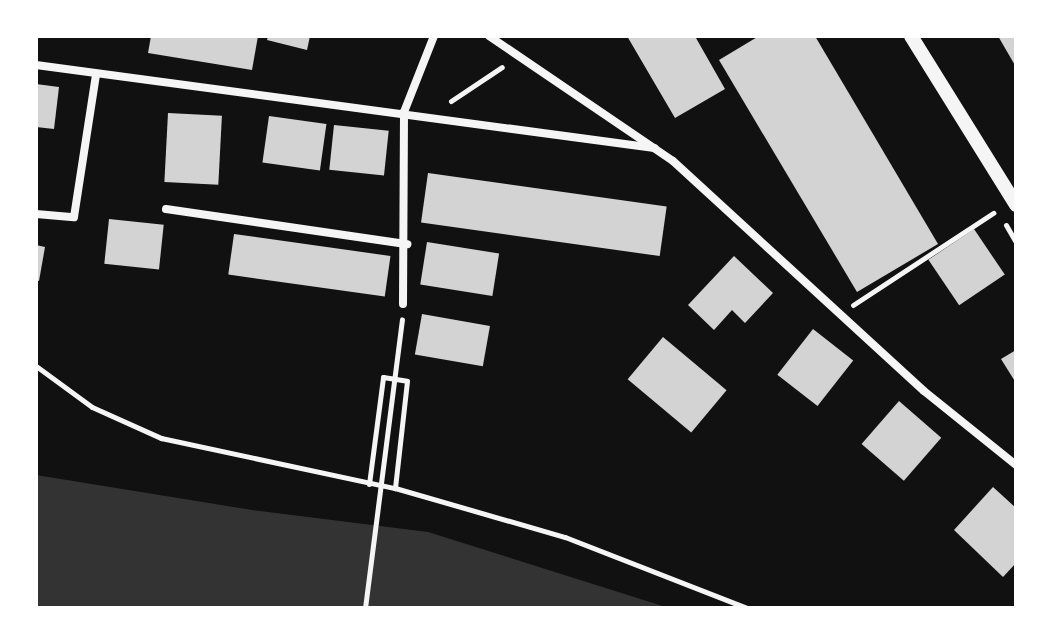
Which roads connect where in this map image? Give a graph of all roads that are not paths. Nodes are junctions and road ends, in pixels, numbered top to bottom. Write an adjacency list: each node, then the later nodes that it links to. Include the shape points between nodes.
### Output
1 (434, 36): 6 (street)
2 (489, 36): 7 (street)
3 (911, 36): 8 (street)
4 (36, 65): 5 (street)
5 (96, 75): 6 (street); 10 (street, via 74,217)
6 (404, 112): 7 (street); 11 (street)
7 (655, 148): 13 (street, via 924,391)
8 (1016, 205)
9 (166, 209): 11 (street)
10 (36, 214)
11 (407, 244): 12 (street)
12 (403, 304)
13 (1016, 465)

